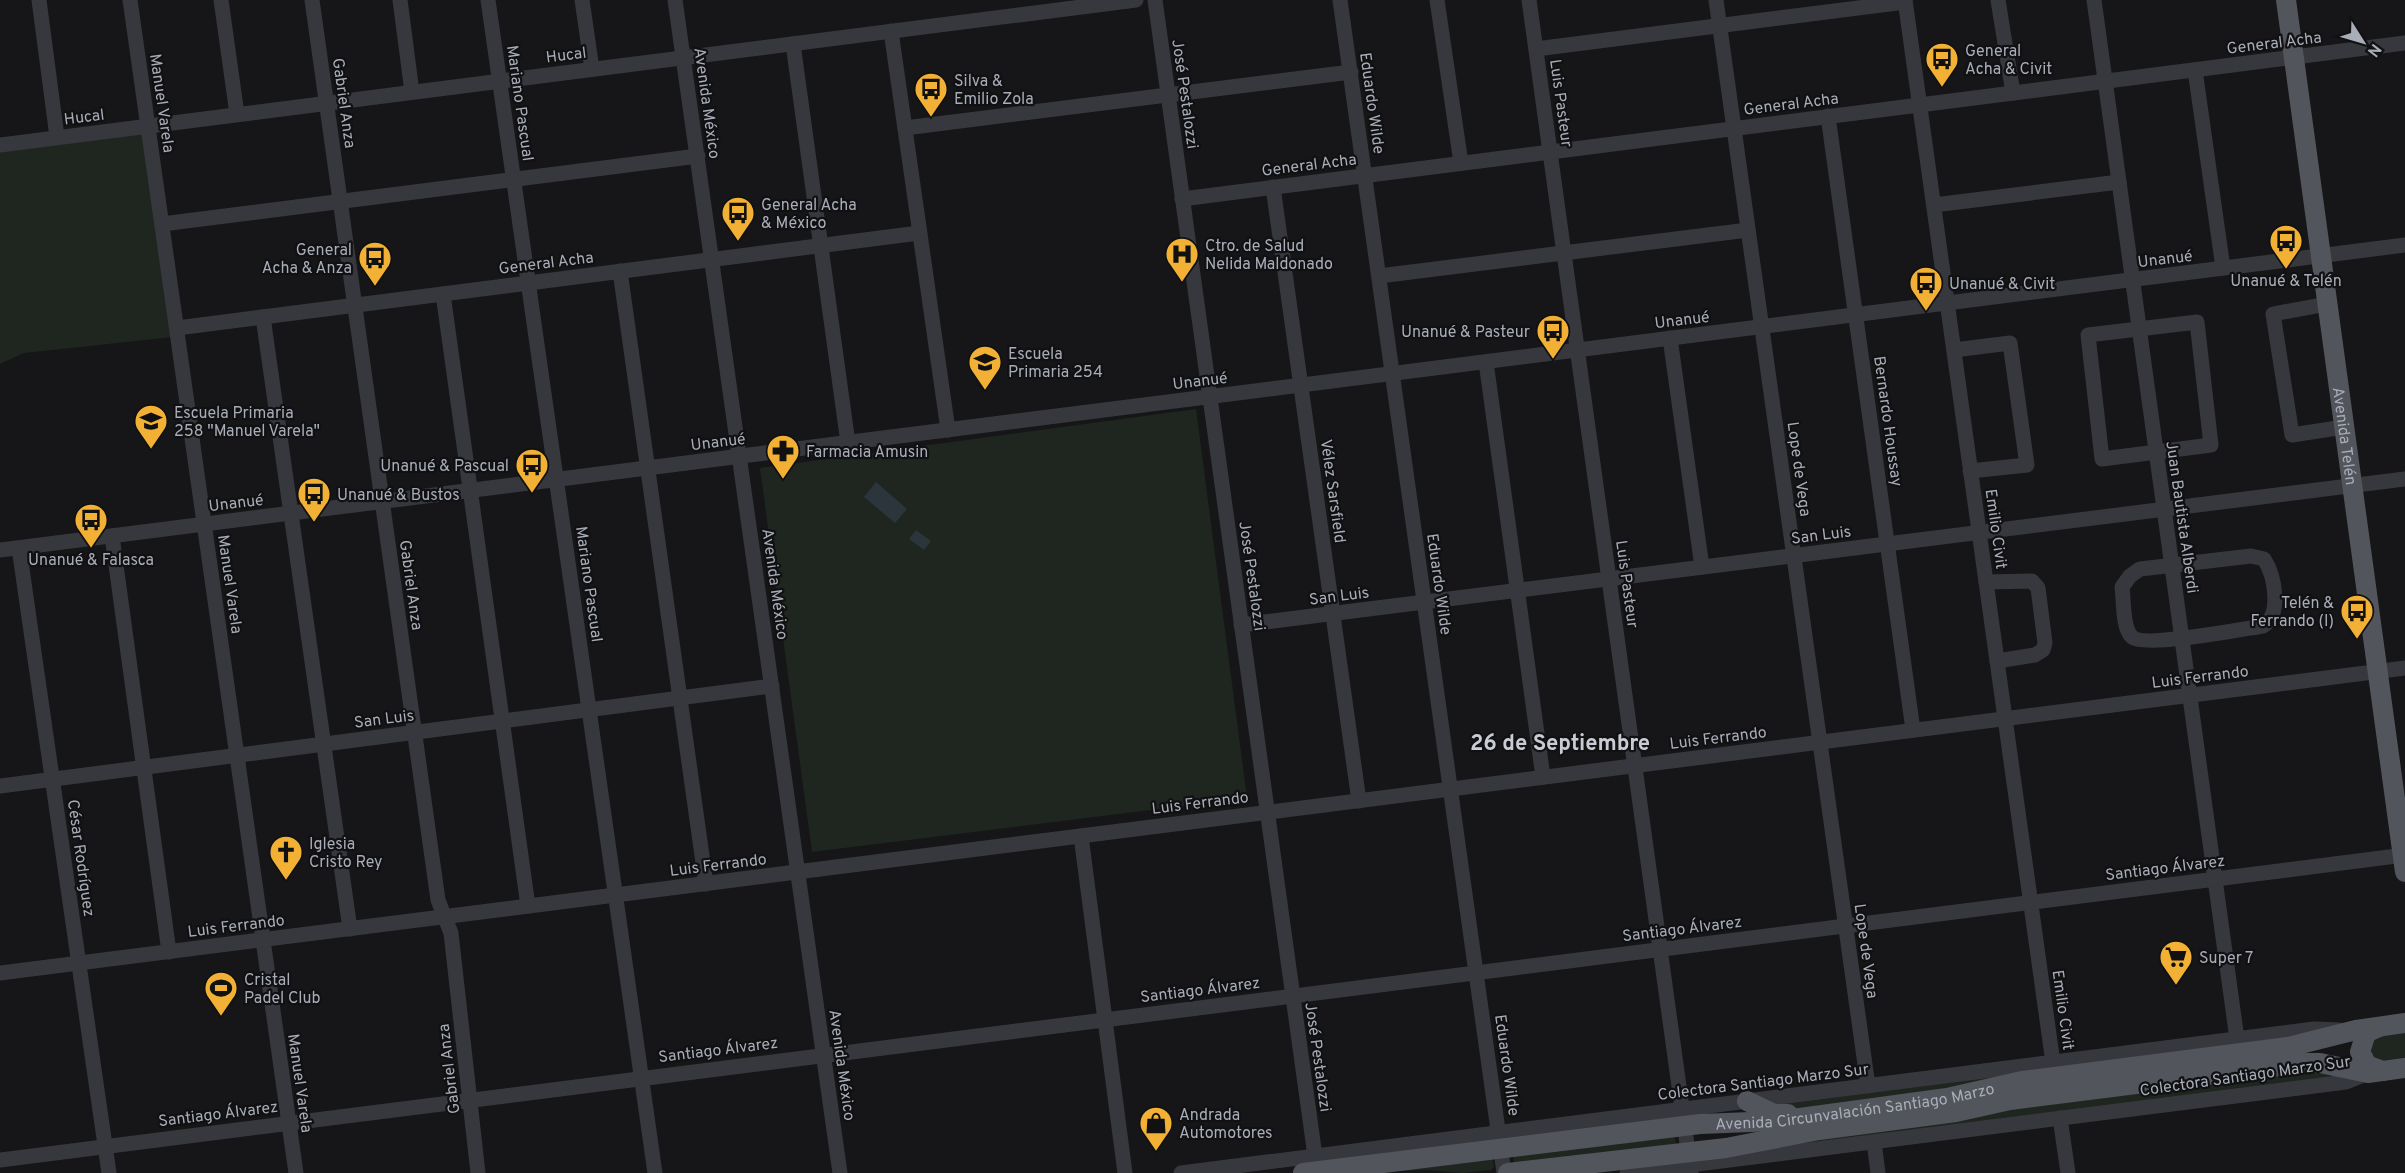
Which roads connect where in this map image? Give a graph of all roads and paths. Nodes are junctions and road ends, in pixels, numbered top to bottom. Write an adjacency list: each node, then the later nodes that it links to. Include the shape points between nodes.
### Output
1 (39, 0): 41 (street)
2 (130, 0): 38 (street, Manuel Varela)
3 (221, 0): 36 (street)
4 (312, 0): 34 (street, Gabriel Anza)
5 (400, 0): 31 (street)
6 (488, 0): 29 (street, Mariano Pascual)
7 (582, 0): 26 (street)
8 (675, 0): 24 (street, Avenida México)
9 (1136, 0): 20 (street, Hucal)
10 (1155, 0): 33 (street, José Pestalozzi)
11 (1340, 0): 28 (street, Eduardo Wilde)
12 (1437, 0): 45 (street)
13 (1529, 0): 23 (street, Luis Pasteur)
14 (1716, 0): 19 (street, Lope de Vega)
15 (1998, 0): 32 (street)
16 (2094, 0): 30 (street, Juan Bautista Alberdi)
17 (2286, 0): 25 (main road, Avenida Telén)
18 (1905, 1): 19 (street); 35 (street, Emilio Civit)
19 (1719, 26): 23 (street); 40 (street, Lope de Vega)
20 (891, 31): 22 (street, Hucal); 39 (street)
21 (2405, 43): 25 (street, General Acha)
22 (793, 44): 24 (street, Hucal); 56 (street)
23 (1536, 49): 43 (street, Luis Pasteur)
24 (684, 57): 26 (street, Hucal); 44 (street, Avenida México)
25 (2294, 57): 27 (street, General Acha); 59 (main road, Avenida Telén)
26 (592, 69): 29 (street, Hucal)
27 (2196, 70): 30 (street, General Acha); 61 (street)
28 (1351, 72): 33 (street); 46 (street, Eduardo Wilde)
29 (500, 81): 31 (street, Hucal); 47 (street, Mariano Pascual)
30 (2105, 81): 32 (street, General Acha); 48 (street, Juan Bautista Alberdi)
31 (412, 92): 34 (street, Hucal)
32 (2013, 93): 35 (street, General Acha)
33 (1168, 95): 39 (street); 50 (street, José Pestalozzi)
34 (327, 103): 36 (street, Hucal); 51 (street, Gabriel Anza)
35 (1920, 105): 37 (street, General Acha); 52 (street, Emilio Civit)
36 (237, 114): 38 (street, Hucal)
37 (1828, 116): 40 (street, General Acha); 70 (street, Bernardo Houssay)
38 (148, 126): 41 (street, Hucal); 53 (street, Manuel Varela)
39 (905, 128): 55 (street)
40 (1734, 129): 43 (street, General Acha); 54 (street, Lope de Vega)
41 (57, 137): 42 (street, Hucal)
42 (0, 144)
43 (1550, 152): 45 (street, General Acha); 58 (street, Luis Pasteur)
44 (698, 156): 47 (street); 60 (street, Avenida México)
45 (1461, 163): 46 (street, General Acha)
46 (1365, 176): 49 (street, General Acha); 63 (street, Eduardo Wilde)
47 (514, 179): 51 (street); 65 (street, Mariano Pascual)
48 (2119, 182): 52 (street); 64 (street, Juan Bautista Alberdi)
49 (1273, 187): 50 (street, General Acha); 80 (street, Vélez Sarsfield)
50 (1182, 199): 81 (street, José Pestalozzi)
51 (341, 201): 53 (street); 69 (street, Gabriel Anza)
52 (1934, 205): 67 (street, Emilio Civit)
53 (162, 224): 73 (street, Manuel Varela)
54 (1748, 230): 58 (street); 72 (street, Lope de Vega)
55 (920, 232): 56 (street, General Acha); 83 (street)
56 (821, 245): 60 (street, General Acha); 84 (street)
57 (2405, 245): 59 (street, Unanué)
58 (1564, 252): 63 (street); 76 (street, Luis Pasteur)
59 (2321, 256): 61 (street, Unanué); 68 (main road, Avenida Telén)
60 (712, 259): 62 (street, General Acha); 86 (street, Avenida México)
61 (2223, 268): 64 (street, Unanué)
62 (620, 271): 65 (street, General Acha); 87 (street)
63 (1379, 276): 79 (street, Eduardo Wilde)
64 (2132, 280): 67 (street, Unanué); 74 (street, Juan Bautista Alberdi)
65 (528, 283): 66 (street, General Acha); 90 (street, Mariano Pascual)
66 (443, 294): 69 (street, General Acha); 92 (street)
67 (1947, 303): 70 (street, Unanué); 77 (street, Emilio Civit)
68 (2327, 304): 82 (main road, Avenida Telén); 82 (street, via 2273,314 2292,435)
69 (355, 305): 71 (street, General Acha); 93 (street, Gabriel Anza)
70 (1856, 315): 72 (street, Unanué); 99 (street, Bernardo Houssay)
71 (264, 316): 73 (street, General Acha); 95 (street)
72 (1761, 327): 75 (street, Unanué); 102 (street, Lope de Vega)
73 (177, 328): 96 (street, Manuel Varela)
74 (2139, 329): 85 (street, Juan Bautista Alberdi); 85 (street, via 2088,335 2102,459); 85 (street, via 2197,322 2211,445)
75 (1670, 339): 76 (street, Unanué); 104 (street)
76 (1578, 350): 78 (street, Unanué); 105 (street, Luis Pasteur)
77 (1954, 350): 88 (street, Emilio Civit); 88 (street, via 2010,343 2027,465)
78 (1486, 362): 79 (street, Unanué); 107 (street)
79 (1393, 374): 80 (street, Unanué); 108 (street, Eduardo Wilde)
80 (1301, 385): 81 (street, Unanué); 109 (street, Vélez Sarsfield)
81 (1210, 397): 83 (street, Unanué); 110 (street, José Pestalozzi)
82 (2344, 427): 91 (main road, Avenida Telén)
83 (948, 430): 84 (street, Unanué)
84 (848, 443): 86 (street, Unanué)
85 (2156, 453): 94 (street, Juan Bautista Alberdi)
86 (740, 456): 87 (street, Unanué); 115 (street, Avenida México)
87 (648, 468): 90 (street, Unanué); 117 (street)
88 (1970, 471): 97 (street, Emilio Civit)
89 (2405, 479): 91 (street, San Luis)
90 (556, 480): 92 (street, Unanué); 118 (street, Mariano Pascual)
91 (2352, 486): 94 (street, San Luis); 114 (main road, Avenida Telén)
92 (470, 491): 93 (street, Unanué); 120 (street)
93 (383, 502): 95 (street, Unanué); 122 (street, Gabriel Anza)
94 (2164, 510): 97 (street, San Luis); 103 (street, Juan Bautista Alberdi)
95 (291, 513): 96 (street, Unanué); 124 (street)
96 (204, 525): 98 (street, Unanué); 125 (street, Manuel Varela)
97 (1979, 533): 99 (street, San Luis); 106 (street, Emilio Civit)
98 (112, 536): 100 (street, Unanué); 127 (street)
99 (1888, 544): 102 (street, San Luis); 121 (street, Bernardo Houssay)
100 (19, 548): 101 (street, Unanué); 129 (street, César Rodríguez)
101 (0, 550)
102 (1794, 556): 104 (street, San Luis); 123 (street, Lope de Vega)
103 (2172, 566): 111 (street, Juan Bautista Alberdi); 111 (street, via 2140,569 2130,576 2122,587 2126,619 2133,638); 111 (street, via 2252,556 2264,559 2271,569 2275,613 2270,622)
104 (1702, 567): 105 (street, San Luis)
105 (1610, 579): 107 (street, San Luis); 126 (street, Luis Pasteur)
106 (1986, 582): 112 (street, Emilio Civit); 112 (street, via 2032,581 2038,588 2043,650 2035,655)
107 (1517, 591): 108 (street, San Luis); 128 (street)
108 (1425, 602): 109 (street, San Luis); 131 (street, Eduardo Wilde)
109 (1333, 613): 110 (street, San Luis); 132 (street, Vélez Sarsfield)
110 (1241, 625): 133 (street, José Pestalozzi)
111 (2182, 638): 116 (street, Juan Bautista Alberdi)
112 (1997, 661): 119 (street, Emilio Civit)
113 (2405, 668): 114 (street, Luis Ferrando)
114 (2378, 671): 116 (street, Luis Ferrando); 135 (main road, Avenida Telén)
115 (772, 686): 117 (street, San Luis); 136 (street, Avenida México)
116 (2190, 695): 119 (street, Luis Ferrando); 137 (street, Juan Bautista Alberdi)
117 (680, 698): 118 (street, San Luis); 138 (street)
118 (589, 710): 120 (street, San Luis); 139 (street, Mariano Pascual)
119 (2005, 719): 121 (street, Luis Ferrando); 140 (street, Emilio Civit)
120 (502, 721): 122 (street, San Luis); 141 (street)
121 (1913, 730): 123 (street, Luis Ferrando)
122 (415, 732): 124 (street, San Luis); 142 (street, Gabriel Anza, via 438,900)
123 (1820, 742): 126 (street, Luis Ferrando); 143 (street, Lope de Vega)
124 (324, 744): 125 (street, San Luis); 144 (street)
125 (237, 755): 127 (street, San Luis); 145 (street, Manuel Varela)
126 (1635, 766): 128 (street, Luis Ferrando); 146 (street, Luis Pasteur)
127 (144, 768): 129 (street, San Luis); 147 (street)
128 (1543, 777): 131 (street, Luis Ferrando)
129 (52, 779): 130 (street, San Luis); 148 (street, César Rodríguez)
130 (0, 786)
131 (1451, 789): 132 (street, Luis Ferrando); 149 (street, Eduardo Wilde)
132 (1359, 801): 133 (street, Luis Ferrando)
133 (1267, 812): 134 (street, Luis Ferrando); 151 (street, José Pestalozzi)
134 (1081, 836): 136 (street, Luis Ferrando); 152 (street)
135 (2404, 861): 137 (street, Santiago Álvarez)
136 (798, 872): 138 (street, Luis Ferrando); 157 (street, Avenida México)
137 (2215, 879): 140 (street, Santiago Álvarez); 156 (street, Juan Bautista Alberdi)
138 (706, 884): 139 (street, Luis Ferrando)
139 (615, 895): 141 (street, Luis Ferrando); 161 (street, Mariano Pascual)
140 (2030, 903): 143 (street, Santiago Álvarez); 158 (street, Emilio Civit)
141 (528, 906): 142 (street, Luis Ferrando)
142 (444, 917): 144 (street, Luis Ferrando); 163 (street, Gabriel Anza, via 451,933)
143 (1845, 926): 146 (street, Santiago Álvarez); 162 (street, Lope de Vega)
144 (350, 929): 145 (street, Luis Ferrando)
145 (263, 940): 147 (street, Luis Ferrando); 168 (street, Manuel Varela)
146 (1661, 949): 149 (street, Santiago Álvarez); 166 (street, Luis Pasteur)
147 (169, 952): 148 (street, Luis Ferrando)
148 (79, 963): 150 (street, Luis Ferrando); 171 (street, César Rodríguez)
149 (1476, 972): 151 (street, Santiago Álvarez); 169 (street, Eduardo Wilde)
150 (0, 973)
151 (1293, 995): 152 (street, Santiago Álvarez); 172 (street, José Pestalozzi)
152 (1105, 1019): 157 (street, Santiago Álvarez); 180 (street)
153 (2405, 1023): 154 (main road, Avenida Circunvalación Santiago Marzo)
154 (2379, 1027): 155 (main road, Avenida Circunvalación Santiago Marzo); 160 (main road, via 2363,1036 2360,1052)
155 (2349, 1032): 156 (street, Colectora Santiago Marzo Sur, via 2319,1029); 165 (main road, Avenida Circunvalación Santiago Marzo, via 2288,1047 2022,1081 1947,1098)
156 (2237, 1039): 158 (street, Colectora Santiago Marzo Sur)
157 (823, 1054): 161 (street, Santiago Álvarez); 179 (street, Avenida México)
158 (2053, 1063): 162 (street, Colectora Santiago Marzo Sur)
159 (2405, 1068): 160 (main road, Avenida Circunvalación Santiago Marzo)
160 (2376, 1072): 167 (street, Colectora Santiago Marzo Sur, via 2346,1082); 174 (main road, Avenida Circunvalación Santiago Marzo, via 2303,1063 2010,1100)
161 (641, 1077): 163 (street, Santiago Álvarez); 178 (street, Mariano Pascual)
162 (1868, 1086): 164 (street, Colectora Santiago Marzo Sur)
163 (470, 1098): 168 (street, Santiago Álvarez); 177 (street, Gabriel Anza)
164 (1747, 1101): 165 (main road, via 1780,1115); 166 (street, Colectora Santiago Marzo Sur)
165 (1859, 1110): 166 (main road, Avenida Circunvalación Santiago Marzo, via 1776,1121)
166 (1684, 1118): 169 (main road, Avenida Circunvalación Santiago Marzo); 174 (street, Luis Pasteur)
167 (2060, 1118): 170 (street, Colectora Santiago Marzo Sur); 186 (street)
168 (288, 1122): 171 (street, Santiago Álvarez); 176 (street, Manuel Varela)
169 (1500, 1139): 172 (street); 182 (main road, Avenida Circunvalación Santiago Marzo); 183 (street, Eduardo Wilde)
170 (1874, 1142): 174 (street, Colectora Santiago Marzo Sur); 185 (street)
171 (105, 1146): 173 (street, Santiago Álvarez); 175 (street, César Rodríguez)
172 (1315, 1156): 181 (street)
173 (0, 1160)
174 (1690, 1163): 183 (main road, Avenida Circunvalación Santiago Marzo); 184 (street, Colectora Santiago Marzo Sur)
175 (109, 1173)
176 (296, 1173)
177 (478, 1173)
178 (655, 1173)
179 (840, 1173)
180 (1125, 1173)
181 (1181, 1173)
182 (1303, 1173)
183 (1506, 1173)
184 (1627, 1173)
185 (1878, 1173)
186 (2068, 1173)

